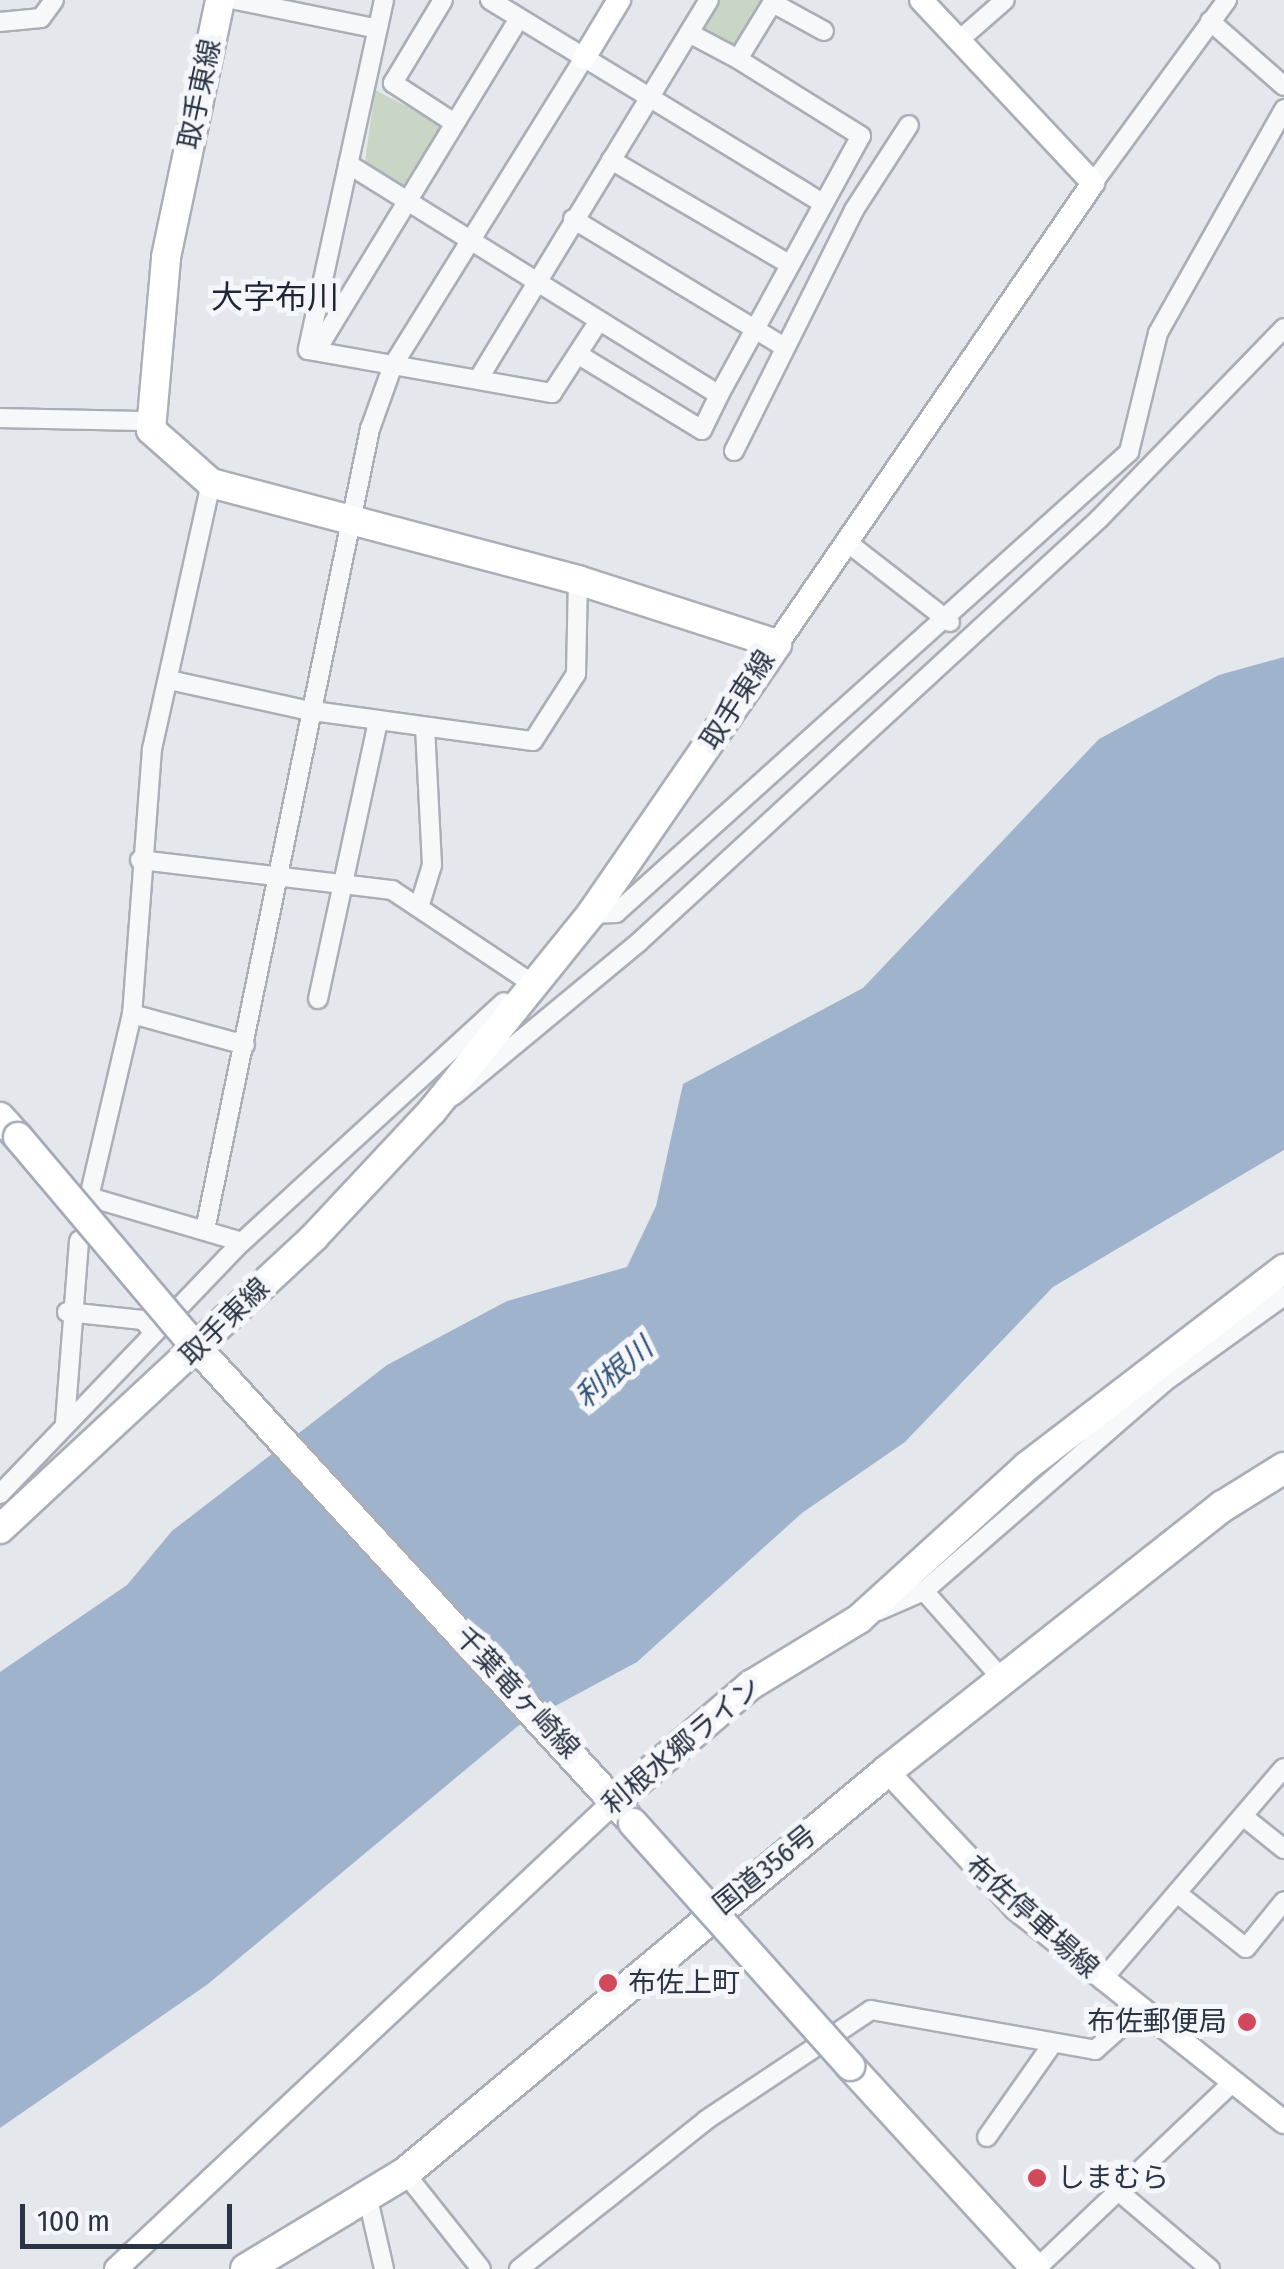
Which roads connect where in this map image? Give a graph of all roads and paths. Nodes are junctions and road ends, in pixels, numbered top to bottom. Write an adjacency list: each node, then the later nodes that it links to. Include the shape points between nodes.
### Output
1 (54, 0): 14 (street, via 41,18)
2 (220, 0): 46 (main road, 取手東線, via 166,257)
3 (236, 0): 16 (street)
4 (384, 0): 16 (street)
5 (443, 0): 25 (street, via 393,83)
6 (490, 0): 13 (street)
7 (618, 0): 20 (main road)
8 (709, 0): 18 (street)
9 (920, 0): 19 (main road)
10 (1004, 0): 19 (street)
11 (1228, 0): 15 (street)
12 (774, 1): 17 (street); 21 (street)
13 (519, 18): 20 (street); 25 (street)
14 (0, 22)
15 (1210, 22): 22 (street); 29 (street)
16 (374, 28): 28 (street)
17 (824, 31)
18 (689, 33): 21 (street); 23 (street)
19 (958, 41): 29 (main road)
20 (584, 58): 23 (street); 33 (street)
21 (738, 58): 31 (street, via 861,136)
22 (1284, 86)
23 (650, 98): 27 (street); 31 (street)
24 (1284, 109): 52 (street, via 1158,334 1129,452)
25 (453, 122): 30 (street)
26 (909, 125): 39 (street)
27 (611, 160): 32 (street); 34 (street)
28 (348, 164): 30 (street); 40 (street, via 308,350)
29 (1094, 183): 50 (main road)
30 (404, 200): 33 (street); 40 (street)
31 (820, 202): 34 (street)
32 (573, 220): 35 (street); 37 (street)
33 (471, 242): 35 (street); 42 (street)
34 (787, 263): 37 (street)
35 (536, 283): 36 (street); 43 (street)
36 (599, 320): 41 (street); 44 (street)
37 (754, 328): 39 (street); 44 (street)
38 (1284, 328): 67 (street, via 1099,519 639,942)
39 (783, 346): 47 (street)
40 (316, 351): 42 (street)
41 (579, 355): 43 (street, via 552,392); 44 (street, via 702,430)
42 (393, 365): 43 (street); 49 (street)
43 (479, 378)
44 (719, 395)
45 (0, 418): 46 (street)
46 (145, 421): 48 (main road, 取手東線)
47 (734, 451)
48 (211, 483): 49 (main road, 取手東線); 54 (street)
49 (349, 516): 51 (main road, 取手東線); 55 (street)
50 (848, 543): 52 (street); 53 (main road)
51 (578, 580): 53 (main road, 取手東線); 57 (street, via 576,674 542,735 523,741)
52 (950, 622): 62 (street, via 616,913)
53 (778, 644): 62 (main road, 取手東線)
54 (169, 680): 55 (street); 58 (street)
55 (306, 710): 56 (street); 59 (street)
56 (378, 721): 57 (street); 60 (street)
57 (425, 728): 61 (street, via 432,865)
58 (140, 860): 59 (street); 65 (street)
59 (273, 876): 60 (street); 66 (street)
60 (348, 885): 61 (street); 64 (street)
61 (420, 904): 63 (street)
62 (591, 914): 63 (main road, 取手東線)
63 (533, 984): 67 (main road, 取手東線); 71 (street)
64 (318, 999)
65 (132, 1014): 66 (street); 69 (street, via 89,1197)
66 (246, 1045): 69 (street)
67 (432, 1111): 76 (main road, 取手東線)
68 (9, 1127): 76 (main road, 千葉竜ヶ崎線, bridge)
69 (206, 1226): 71 (street)
70 (79, 1241): 74 (street)
71 (242, 1242): 75 (street)
72 (1284, 1268): 81 (main road, 利根水郷ライン, via 1182,1340)
73 (1284, 1296): 82 (street, via 1163,1384)
74 (67, 1312): 75 (street, via 142,1320); 77 (street)
75 (154, 1333): 77 (street)
76 (200, 1351): 80 (main road, 取手東線); 87 (main road, 千葉竜ヶ崎線)
77 (66, 1423): 79 (street)
78 (1284, 1468): 84 (highway, 国道356号)
79 (0, 1494)
80 (0, 1529)
81 (938, 1545): 82 (street); 83 (main road, 利根水郷ライン)
82 (924, 1592): 83 (street); 84 (street)
83 (860, 1619): 87 (main road, 利根水郷ライン, via 751,1685)
84 (1003, 1680): 86 (highway, 国道356号)
85 (1284, 1768): 88 (street)
86 (887, 1771): 92 (main road, 布佐停車場線, via 977,1872); 98 (highway, 国道356号)
87 (610, 1794): 101 (main road, 利根水郷ライン); 106 (main road, 千葉竜ヶ崎線, bridge)
88 (1244, 1817): 89 (street); 90 (street)
89 (1284, 1850)
90 (1178, 1893): 91 (street, via 1246,1948); 92 (street)
91 (1284, 1901)
92 (1102, 1980): 93 (main road, 布佐停車場線)
93 (1140, 2010): 94 (street, via 1108,2047); 95 (main road, 布佐停車場線)
94 (1051, 2046): 97 (street); 105 (street, via 871,2010 706,2120)
95 (1233, 2082): 96 (main road, 布佐停車場線); 99 (street)
96 (1284, 2122)
97 (987, 2138)
98 (404, 2172): 100 (highway, 国道356号); 104 (street)
99 (1117, 2190): 106 (street); 107 (street)
100 (368, 2199): 102 (highway, 国道356号); 103 (street)
101 (116, 2269)
102 (246, 2269)
103 (384, 2269)
104 (482, 2269)
105 (519, 2269)
106 (1036, 2269)
107 (1210, 2269)

